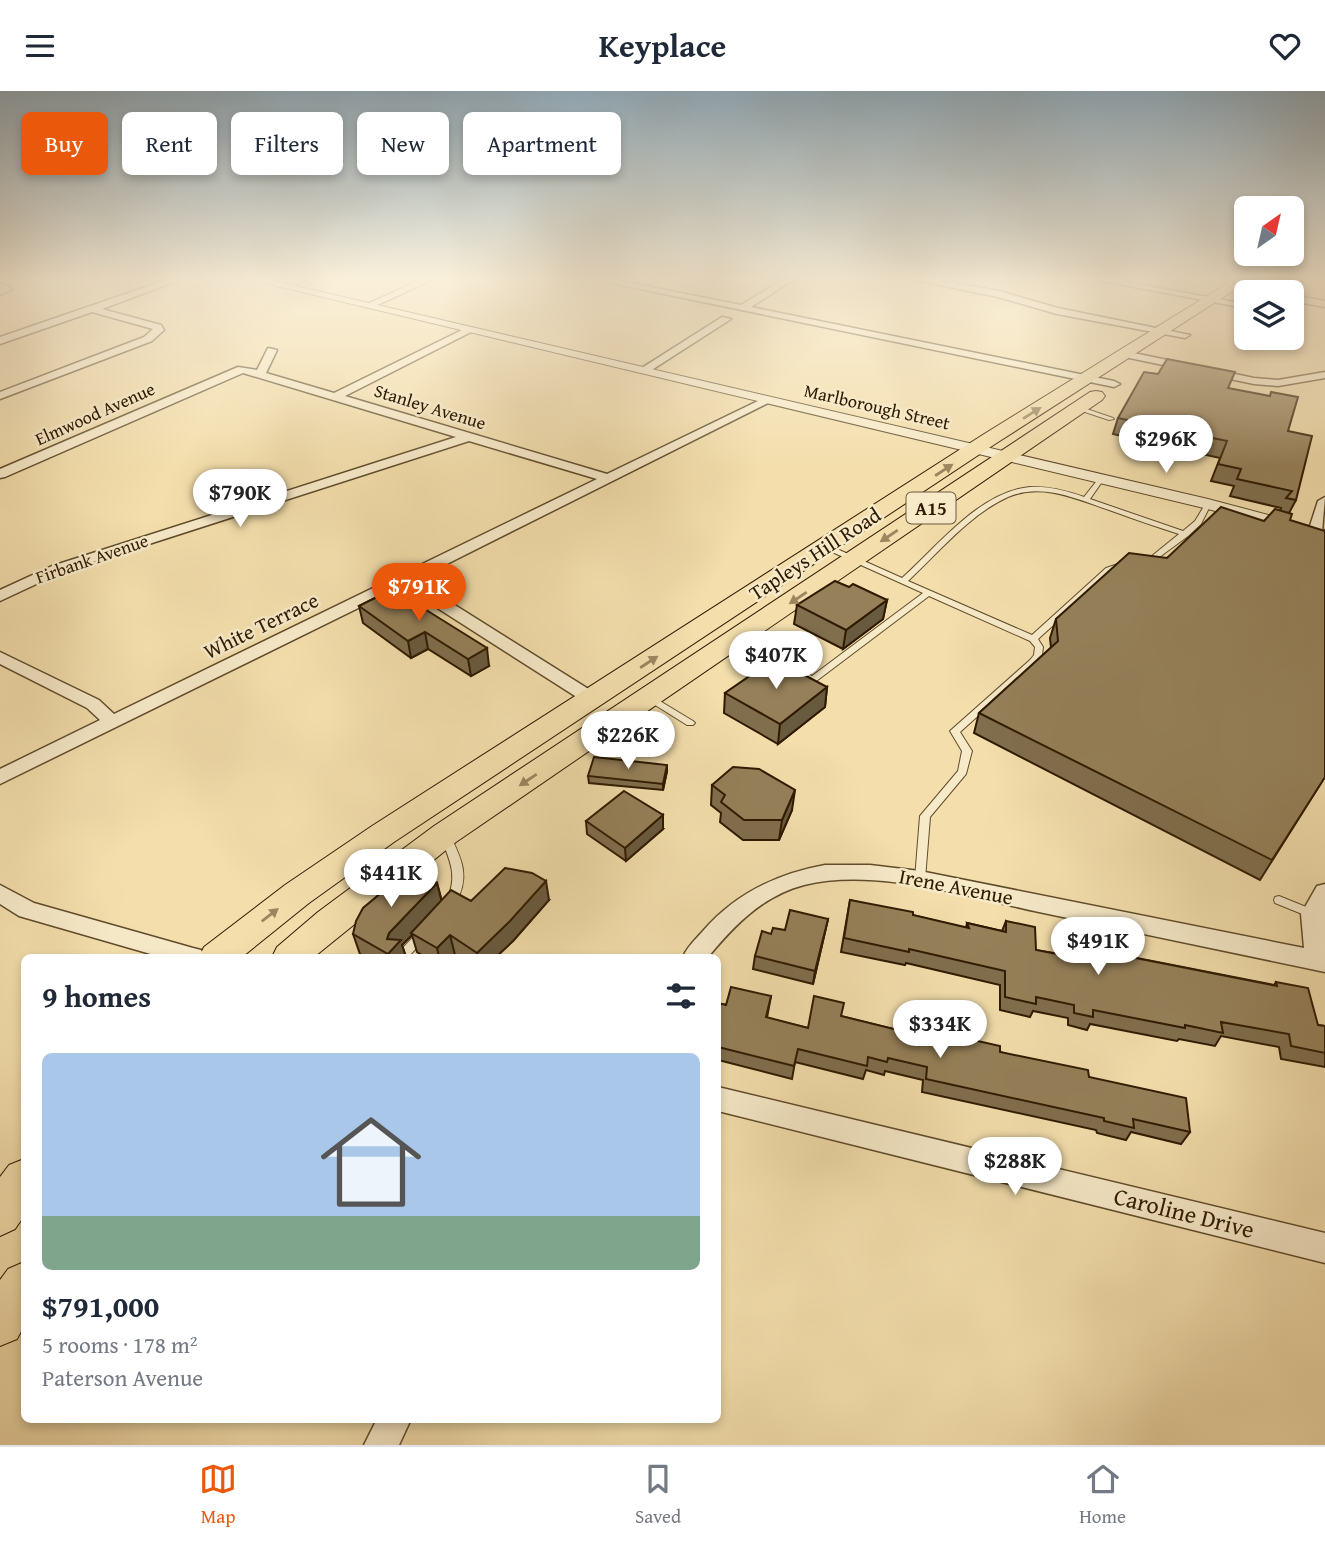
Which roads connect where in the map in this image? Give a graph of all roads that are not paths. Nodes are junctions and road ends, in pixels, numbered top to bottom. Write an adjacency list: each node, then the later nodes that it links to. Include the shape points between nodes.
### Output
1 (142, 341): 17 (street)
2 (447, 341): 18 (street)
3 (516, 341): 12 (street, Marlborough Street)
4 (691, 341): 12 (street)
5 (907, 341): 15 (street)
6 (1144, 341): 9 (main road, Tapleys Hill Road / A15)
7 (1176, 341): 10 (main road, Tapleys Hill Road / A15)
8 (272, 350): 13 (street)
9 (1124, 355): 10 (street); 15 (main road, Tapleys Hill Road / A15)
10 (1149, 361): 14 (street, via 1278,383); 16 (main road, Tapleys Hill Road / A15)
11 (242, 369): 13 (street, Stanley Avenue); 25 (street, Elmwood Avenue)
12 (643, 372): 19 (street, Marlborough Street)
13 (260, 374): 18 (street, Stanley Avenue)
14 (1325, 375)
15 (1089, 378): 16 (street); 23 (main road, Tapleys Hill Road / A15, one-way to 15)
16 (1114, 384): 20 (main road, Tapleys Hill Road / A15)
17 (0, 396)
18 (336, 396): 22 (street, Stanley Avenue)
19 (766, 401): 23 (street, Marlborough Street); 26 (street, White Terrace)
20 (1078, 408): 21 (lane); 24 (main road, Tapleys Hill Road / A15)
21 (1111, 419)
22 (467, 437): 26 (street, Stanley Avenue); 38 (street, Firbank Avenue, via 57,569)
23 (974, 449): 24 (street, Marlborough Street); 33 (main road, Tapleys Hill Road / A15, one-way to 23)
24 (1006, 457): 27 (street, Marlborough Street); 34 (main road, Tapleys Hill Road / A15, one-way to 34)
25 (0, 474)
26 (608, 478): 35 (street, White Terrace)
27 (1101, 479): 28 (lane); 30 (street, Marlborough Street)
28 (1086, 499): 32 (lane); 36 (lane, via 1039,489 1006,495)
29 (1325, 501): 31 (street)
30 (1208, 504): 31 (street, Marlborough Street); 32 (lane)
31 (1320, 533)
32 (1185, 534): 39 (lane, via 1155,561 1119,565 1109,571)
33 (825, 547): 34 (lane); 43 (main road, Tapleys Hill Road / A15, one-way to 33)
34 (855, 560): 36 (lane); 42 (main road, Tapleys Hill Road / A15, one-way to 42)
35 (403, 579): 43 (street); 44 (street, White Terrace)
36 (904, 581): 37 (lane)
37 (929, 592): 39 (lane); 41 (lane, via 812,680)
38 (0, 596)
39 (1033, 639): 48 (lane, via 1039,647 1033,662 955,731 967,751 962,772 925,816)
40 (0, 657): 44 (street, via 93,704)
41 (788, 667)
42 (650, 698): 45 (lane); 47 (main road, Tapleys Hill Road / A15, one-way to 47)
43 (592, 699): 56 (main road, Tapleys Hill Road / A15, one-way to 43, via 383,834)
44 (112, 722): 46 (street, White Terrace)
45 (690, 723)
46 (0, 777)
47 (445, 834): 53 (lane, via 460,888); 57 (main road, Tapleys Hill Road / A15)
48 (920, 879): 59 (street, Irene Avenue, via 822,872 780,883 737,911); 60 (street, Irene Avenue)
49 (1325, 892): 52 (street)
50 (0, 893): 55 (street, via 27,910)
51 (1279, 900): 52 (lane)
52 (1312, 914): 60 (street)
53 (439, 917)
54 (429, 927): 58 (lane)
55 (182, 954)
56 (221, 954)
57 (293, 954)
58 (404, 954)
59 (697, 954)
60 (1321, 961)
61 (721, 1100): 64 (street, Caroline Drive)
62 (21, 1184): 63 (main road)
63 (0, 1214)
64 (1325, 1248)
65 (21, 1290): 66 (main road)
66 (0, 1322)
67 (393, 1423): 68 (street)
68 (381, 1445)

